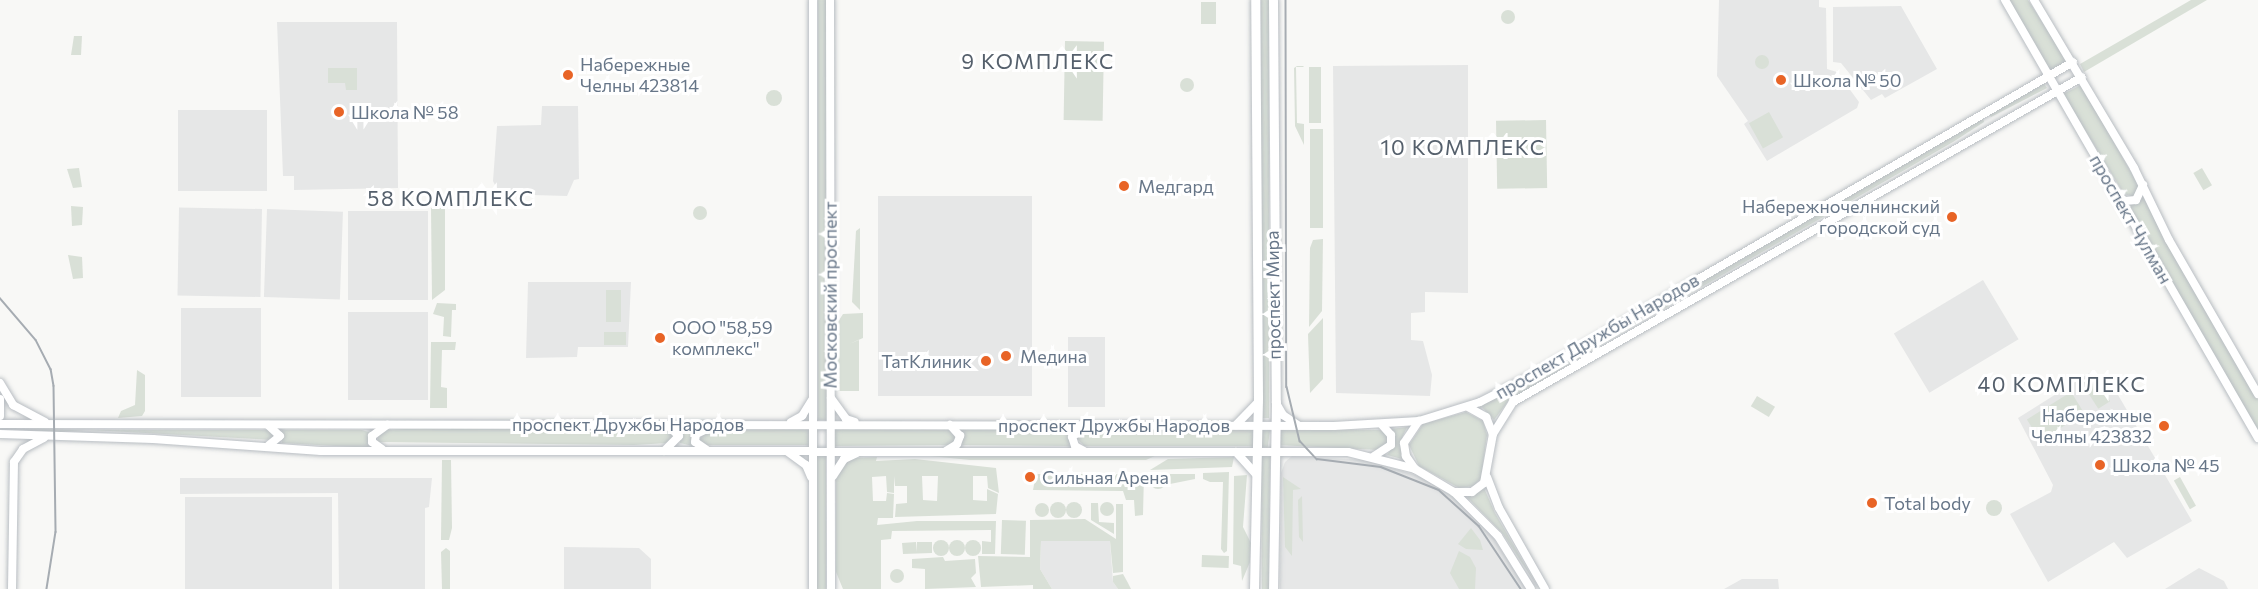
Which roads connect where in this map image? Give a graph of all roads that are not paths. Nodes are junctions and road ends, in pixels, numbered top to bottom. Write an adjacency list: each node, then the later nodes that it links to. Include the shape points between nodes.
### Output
1 (813, 0): 21 (main road, Московский проспект)
2 (830, 0): 19 (main road, Московский проспект)
3 (1256, 0): 22 (main road, проспект Мира)
4 (1273, 0): 23 (main road, проспект Мира)
5 (2005, 0): 8 (main road, проспект Чулман)
6 (2034, 0): 7 (main road, проспект Чулман)
7 (2073, 62): 8 (main road, проспект Дружбы Народов); 9 (main road, проспект Чулман)
8 (2048, 76): 10 (main road, проспект Чулман); 11 (main road, проспект Дружбы Народов)
9 (2082, 77): 10 (main road, проспект Дружбы Народов); 13 (main road, проспект Чулман)
10 (2056, 90): 12 (main road, проспект Дружбы Народов); 14 (main road, проспект Чулман)
11 (1981, 114): 12 (main road, via 1988,120); 15 (main road, проспект Дружбы Народов)
12 (1986, 129): 16 (main road, проспект Дружбы Народов)
13 (2143, 185): 14 (main road, via 2136,200 2126,201); 18 (main road, проспект Чулман, via 2169,240)
14 (2118, 196): 49 (main road, проспект Чулман)
15 (1690, 284): 16 (main road, via 1650,314); 24 (main road, проспект Дружбы Народов, via 1533,375)
16 (1658, 319): 46 (main road, проспект Дружбы Народов, via 1513,402)
17 (0, 383): 39 (main road, via 23,413)
18 (2258, 394)
19 (829, 395): 35 (main road, Московский проспект); 36 (main road, via 846,419)
20 (0, 399): 25 (main road)
21 (813, 399): 33 (main road, via 802,416); 34 (main road, Московский проспект)
22 (1258, 402): 40 (main road); 41 (main road, проспект Мира)
23 (1276, 402): 42 (main road, проспект Мира); 43 (main road, via 1283,415)
24 (1468, 406): 26 (main road, проспект Дружбы Народов); 46 (main road, via 1486,417)
25 (0, 416)
26 (1419, 421): 44 (main road, проспект Дружбы Народов); 65 (main road, via 1404,443 1406,456)
27 (0, 424): 39 (main road, проспект Дружбы Народов)
28 (92, 424): 29 (main road, проспект Дружбы Народов); 39 (main road, проспект Дружбы Народов); 48 (main road, via 86,432)
29 (266, 424): 30 (main road, проспект Дружбы Народов); 50 (main road, via 280,436)
30 (390, 424): 31 (main road, проспект Дружбы Народов); 51 (main road, via 372,436 376,448)
31 (665, 424): 32 (main road, проспект Дружбы Народов); 52 (main road, via 679,436)
32 (736, 424): 33 (main road, проспект Дружбы Народов); 53 (main road, via 701,429 695,442)
33 (785, 424): 34 (main road, проспект Дружбы Народов)
34 (813, 424): 35 (main road, проспект Дружбы Народов); 55 (main road, Московский проспект)
35 (830, 424): 36 (main road, проспект Дружбы Народов); 56 (main road, Московский проспект)
36 (864, 424): 37 (main road, проспект Дружбы Народов)
37 (948, 424): 38 (main road, проспект Дружбы Народов); 58 (main road, via 960,436 957,444)
38 (1088, 424): 40 (main road, проспект Дружбы Народов); 59 (main road, via 1072,437 1075,446)
39 (60, 425)
40 (1236, 425): 41 (main road, проспект Дружбы Народов)
41 (1257, 425): 42 (main road, проспект Дружбы Народов); 61 (main road, проспект Мира)
42 (1276, 425): 43 (main road, проспект Дружбы Народов); 62 (main road, проспект Мира)
43 (1299, 425): 44 (main road, проспект Дружбы Народов)
44 (1382, 425): 64 (main road, via 1391,435 1391,445)
45 (0, 434): 47 (main road, проспект Дружбы Народов)
46 (1493, 434): 68 (main road)
47 (48, 437): 48 (main road, проспект Дружбы Народов); 72 (main road, via 22,449 14,462)
48 (92, 438): 50 (main road, проспект Дружбы Народов)
49 (2258, 438)
50 (266, 446): 51 (main road, проспект Дружбы Народов)
51 (387, 451): 52 (main road, проспект Дружбы Народов)
52 (664, 451): 53 (main road, проспект Дружбы Народов)
53 (709, 451): 54 (main road, проспект Дружбы Народов)
54 (785, 451): 55 (main road, проспект Дружбы Народов); 70 (main road, via 806,465)
55 (813, 451): 56 (main road, проспект Дружбы Народов); 70 (main road, Московский проспект)
56 (830, 451): 57 (main road, проспект Дружбы Народов); 69 (main road, Московский проспект)
57 (863, 451): 58 (main road, проспект Дружбы Народов); 69 (main road, via 844,459)
58 (946, 451): 59 (main road, проспект Дружбы Народов)
59 (1085, 451): 60 (main road, проспект Дружбы Народов)
60 (1236, 452): 61 (main road, проспект Дружбы Народов); 66 (main road)
61 (1257, 452): 62 (main road, проспект Дружбы Народов); 66 (main road, проспект Мира)
62 (1275, 452): 63 (main road, проспект Дружбы Народов); 67 (main road, проспект Мира)
63 (1290, 452): 64 (main road, проспект Дружбы Народов); 67 (main road)
64 (1374, 456): 65 (main road, проспект Дружбы Народов)
65 (1415, 469): 71 (main road)
66 (1256, 474): 75 (main road, проспект Мира)
67 (1275, 474): 76 (main road, проспект Мира)
68 (1487, 477): 71 (main road, via 1472,492); 78 (main road, via 1499,508)
69 (831, 482): 74 (main road, Московский проспект)
70 (813, 483): 73 (main road, Московский проспект)
71 (1454, 492): 77 (main road, via 1498,536)
72 (12, 589)
73 (813, 589)
74 (831, 589)
75 (1254, 589)
76 (1273, 589)
77 (1531, 589)
78 (1545, 589)

